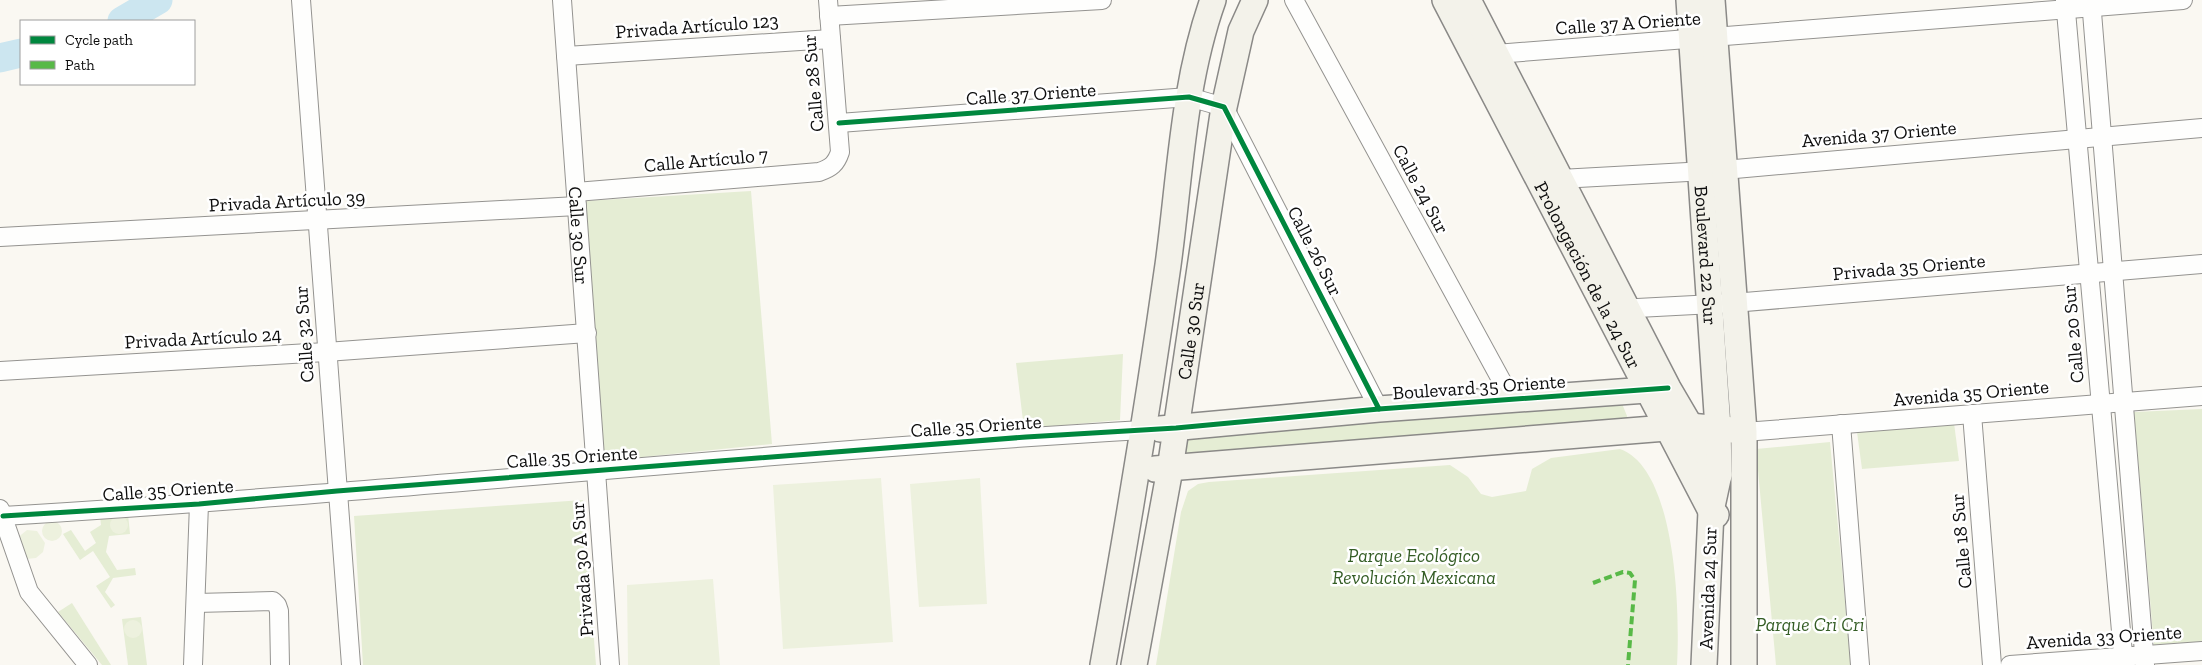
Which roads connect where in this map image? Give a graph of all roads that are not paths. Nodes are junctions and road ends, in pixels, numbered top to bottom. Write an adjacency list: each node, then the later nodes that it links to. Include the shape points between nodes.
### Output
1 (301, 0): 29 (street, Calle 32 Sur)
2 (562, 0): 18 (street, Calle 30 Sur)
3 (1102, 0): 14 (street)
4 (1213, 0): 19 (main road, Calle 30 Sur)
5 (1255, 0): 20 (main road, Calle 30 Sur, via 1241,31)
6 (1294, 0): 41 (street, Calle 24 Sur)
7 (1445, 0): 35 (main road, Prolongación de la 24 Sur)
8 (1468, 0): 17 (main road, Prolongación de la 24 Sur)
9 (1689, 0): 16 (main road, Boulevard 22 Sur)
10 (1712, 0): 16 (main road, Boulevard 22 Sur)
11 (2183, 0): 12 (street, Calle 37 A Oriente)
12 (2091, 4): 13 (street, Calle 37 A Oriente); 23 (street)
13 (2065, 5): 16 (street, Calle 37 A Oriente); 24 (street, Calle 20 Sur)
14 (828, 8): 15 (street, Calle 28 Sur)
15 (831, 39): 18 (street, Privada Artículo 123); 21 (street, Calle 28 Sur)
16 (1702, 39): 17 (street, Calle 37 A Oriente); 26 (main road, Boulevard 22 Sur)
17 (1496, 54): 27 (main road, Prolongación de la 24 Sur)
18 (566, 56): 28 (street, Calle 30 Sur)
19 (1189, 97): 20 (street, Calle 37 Oriente); 21 (street, Calle 37 Oriente); 50 (main road, Calle 30 Sur)
20 (1224, 107): 44 (street, Calle 26 Sur); 48 (main road, Calle 30 Sur)
21 (839, 123): 25 (street, Calle 28 Sur, via 840,152)
22 (2202, 128): 23 (street, Avenida 37 Oriente)
23 (2103, 135): 24 (street, Avenida 37 Oriente); 32 (street)
24 (2077, 137): 26 (street, Avenida 37 Oriente); 33 (street, Calle 20 Sur)
25 (837, 161): 28 (street, Calle Artículo 7, via 819,172)
26 (1712, 170): 27 (street, Avenida 37 Oriente); 34 (main road, Boulevard 22 Sur)
27 (1560, 179): 35 (main road, Prolongación de la 24 Sur)
28 (577, 199): 29 (street, Privada Artículo 39); 36 (street, Calle 30 Sur)
29 (317, 221): 30 (street, Privada Artículo 39); 37 (street, Calle 32 Sur)
30 (0, 237)
31 (2202, 264): 32 (street, Privada 35 Oriente)
32 (2112, 271): 33 (street, Privada 35 Oriente); 42 (street)
33 (2088, 273): 34 (street, Privada 35 Oriente); 43 (street, Calle 20 Sur)
34 (1722, 303): 35 (street, Privada 35 Oriente); 49 (main road, Boulevard 22 Sur); 51 (main road, Boulevard 22 Sur)
35 (1616, 309): 39 (main road, Prolongación de la 24 Sur)
36 (587, 333): 37 (street, Privada Artículo 24); 53 (street, Calle 30 Sur)
37 (326, 352): 38 (street, Privada Artículo 24); 56 (street, Calle 32 Sur)
38 (0, 371)
39 (1658, 389): 41 (main road, Boulevard 35 Oriente); 47 (main road, Prolongación de la 24 Sur)
40 (2202, 396): 42 (street, Avenida 35 Oriente)
41 (1511, 398): 44 (main road, Boulevard 35 Oriente)
42 (2123, 402): 43 (street, Avenida 35 Oriente); 64 (street)
43 (2100, 404): 45 (street, Avenida 35 Oriente); 65 (street, Calle 20 Sur)
44 (1379, 409): 48 (main road, Boulevard 35 Oriente)
45 (1972, 414): 46 (street, Avenida 35 Oriente); 76 (street, Calle 18 Sur)
46 (1841, 424): 51 (street, Avenida 35 Oriente); 75 (street)
47 (1678, 427): 49 (main road); 52 (main road); 55 (main road, Prolongación de la 24 Sur); 59 (main road, Prolongación de la 24 Sur)
48 (1176, 428): 50 (main road, Boulevard 35 Oriente); 52 (main road, Calle 30 Sur)
49 (1718, 428): 51 (main road); 55 (main road, Boulevard 22 Sur)
50 (1143, 430): 53 (street, Calle 35 Oriente); 54 (main road, Calle 30 Sur)
51 (1744, 432): 58 (main road, Boulevard 22 Sur)
52 (1170, 469): 54 (main road); 72 (main road, Calle 30 Sur)
53 (597, 470): 56 (street, Calle 35 Oriente); 70 (street, Privada 30 A Sur)
54 (1138, 470): 71 (main road, Calle 30 Sur)
55 (1719, 474): 58 (main road, Prolongación de la 24 Sur); 59 (main road, Boulevard 22 Sur)
56 (337, 491): 57 (street, Calle 35 Oriente); 69 (street, Calle 32 Sur)
57 (199, 504): 60 (street, Calle 35 Oriente); 62 (street)
58 (1744, 504): 61 (main road, Avenida 24 Sur)
59 (1711, 510): 61 (main road, Prolongación de la 24 Sur); 73 (main road, Avenida 24 Sur)
60 (2, 512): 66 (street, via 29,592)
61 (1744, 539): 74 (main road, Avenida 24 Sur)
62 (196, 603): 67 (street); 68 (street, via 273,601 279,611)
63 (2202, 651): 64 (street, Avenida 33 Oriente)
64 (2144, 660): 65 (street, Avenida 33 Oriente)
65 (2123, 662): 77 (street, Avenida 33 Oriente)
66 (88, 665)
67 (193, 665)
68 (280, 665)
69 (351, 665)
70 (610, 665)
71 (1103, 665)
72 (1134, 665)
73 (1704, 665)
74 (1744, 665)
75 (1860, 665)
76 (1992, 665)
77 (2010, 665)

